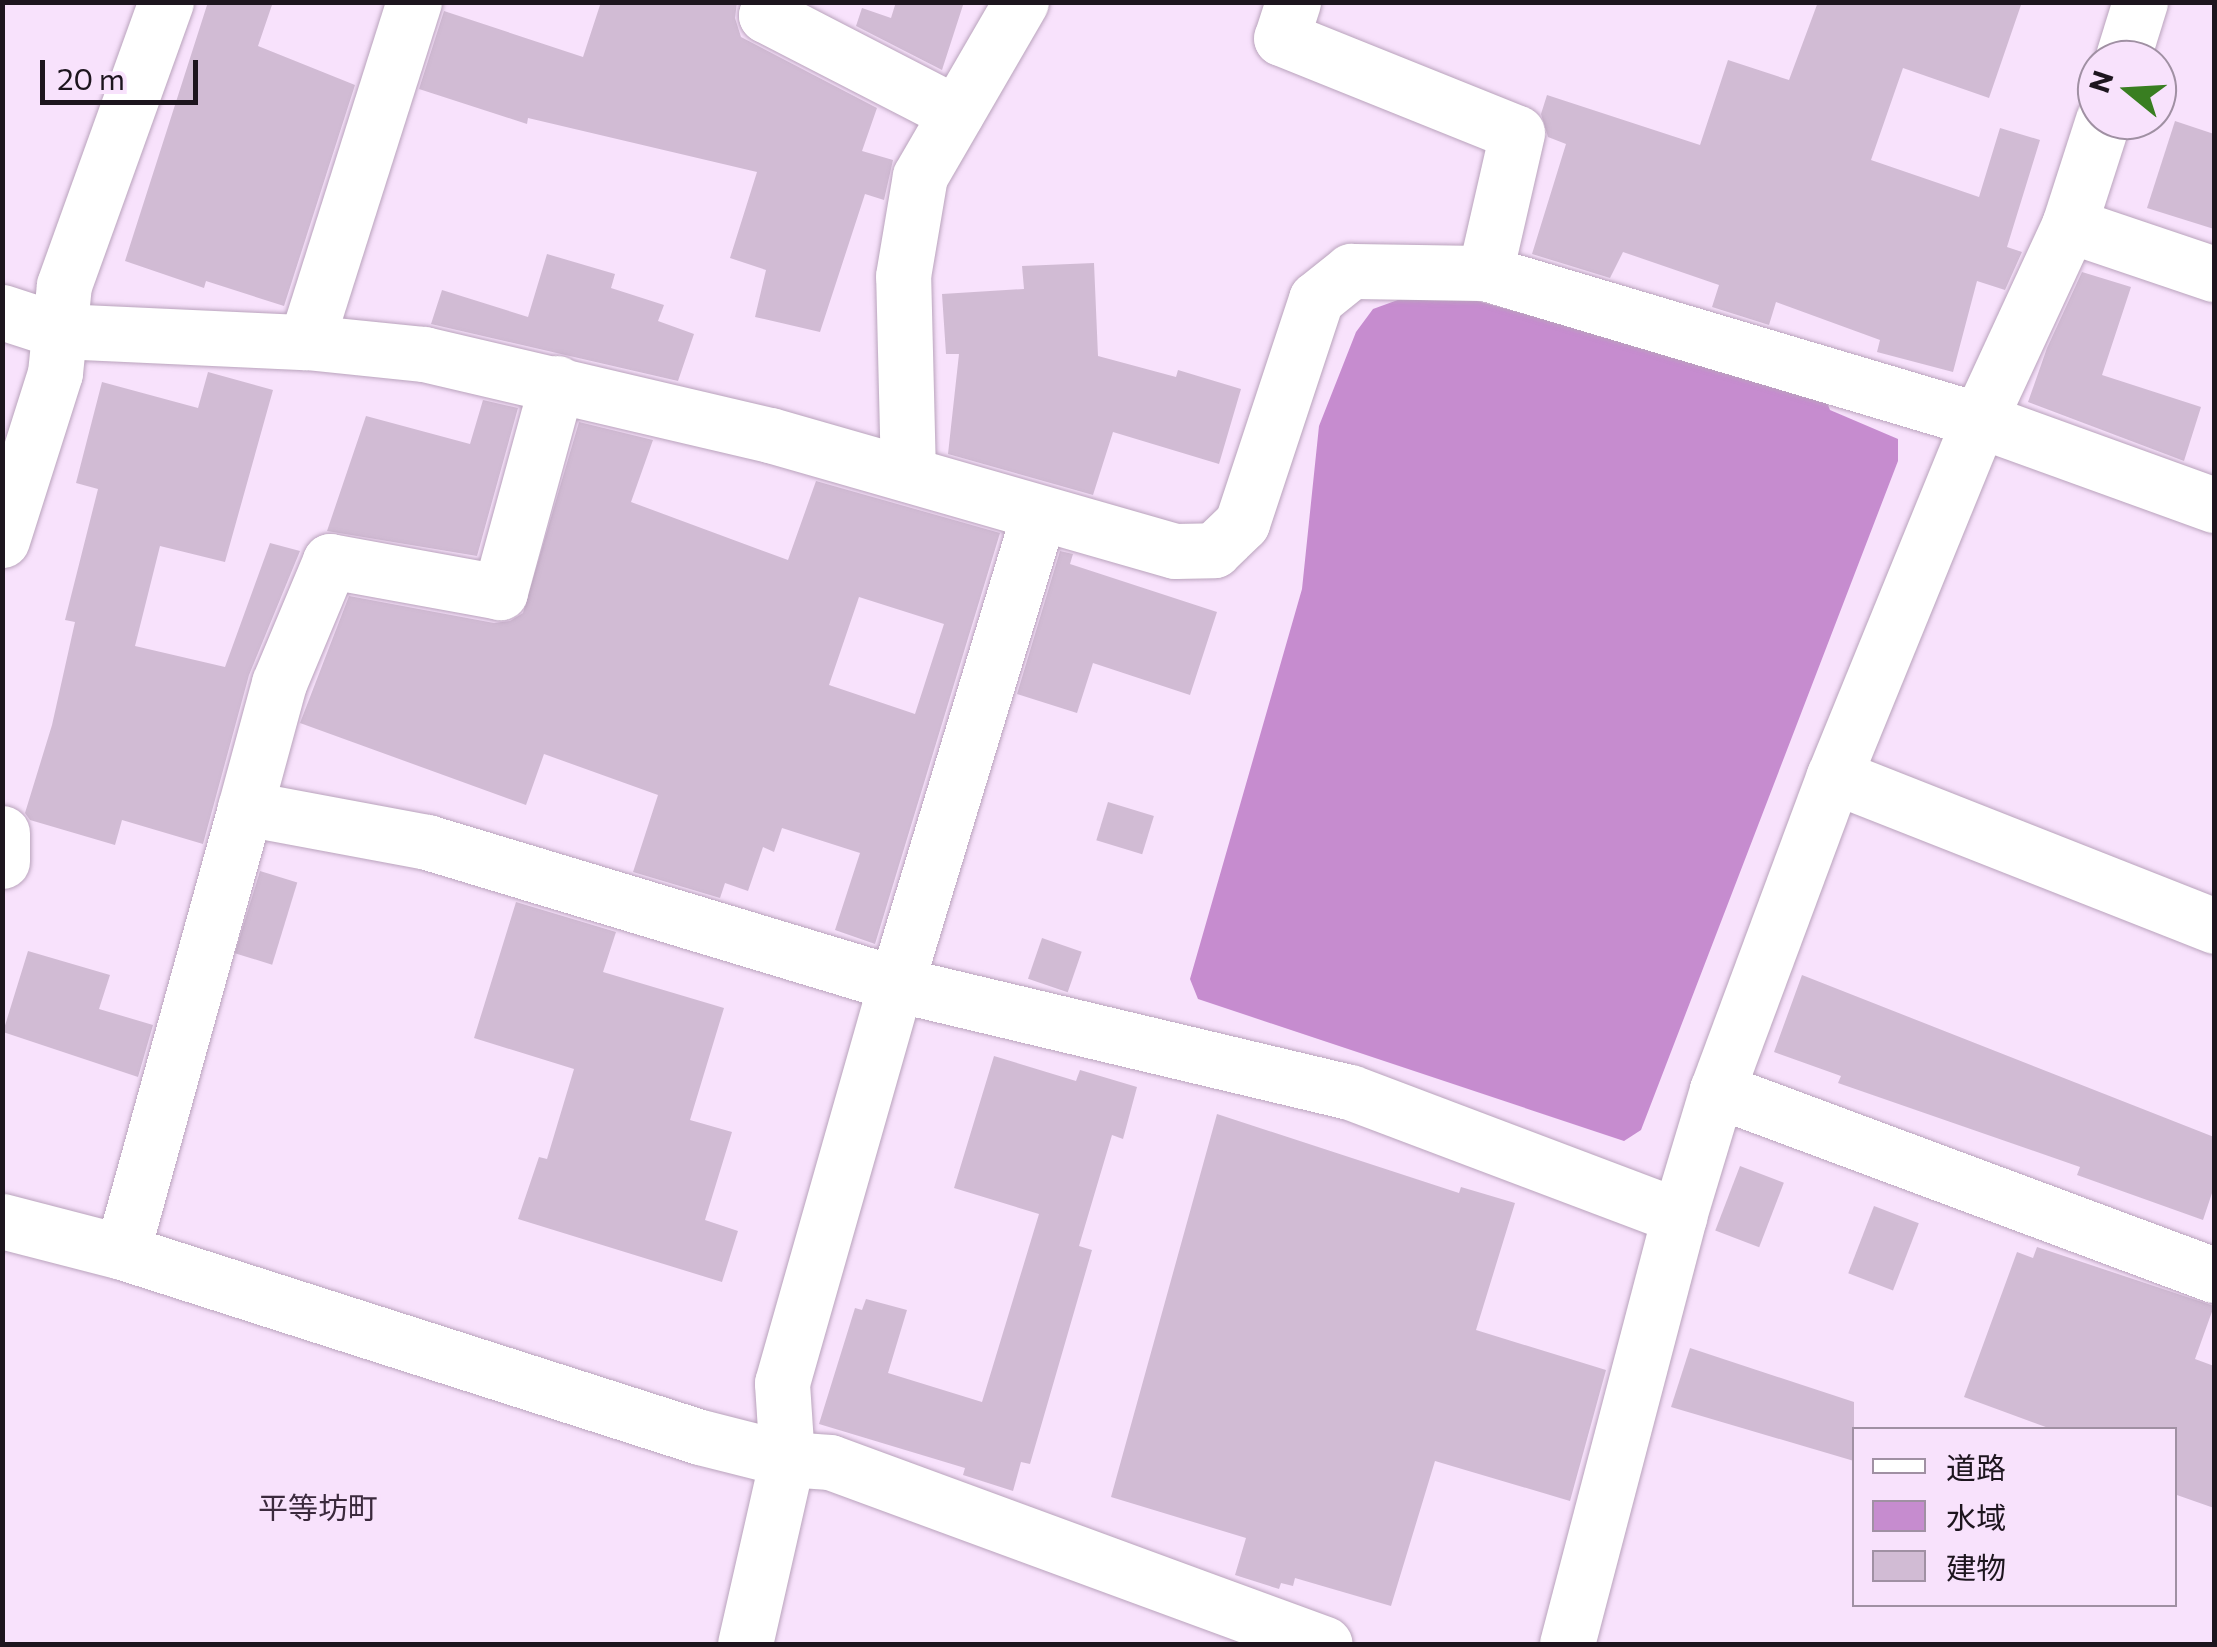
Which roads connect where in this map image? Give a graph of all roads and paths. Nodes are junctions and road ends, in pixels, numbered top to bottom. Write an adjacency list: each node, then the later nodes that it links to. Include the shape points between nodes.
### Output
1 (166, 2): 14 (street, via 64,285)
2 (414, 2): 15 (street)
3 (770, 2): 8 (street, via 766,15)
4 (1021, 2): 8 (street)
5 (1293, 2): 11 (street, via 1282,38 1517,133)
6 (2140, 2): 7 (street)
7 (2128, 40)
8 (956, 113): 18 (street, via 920,176 903,276)
9 (2096, 140): 10 (street)
10 (2069, 225): 12 (street); 17 (street)
11 (1485, 273): 17 (street); 20 (street, via 1351,271 1316,299 1242,523 1214,550 1175,550)
12 (2214, 274)
13 (2, 312): 14 (street)
14 (60, 330): 15 (street); 21 (street, via 54,373)
15 (306, 342): 16 (street, via 424,354)
16 (557, 383): 18 (street); 23 (street, via 500,592 330,562 280,684)
17 (1979, 420): 19 (street); 22 (street)
18 (908, 474): 20 (street)
19 (2214, 506)
20 (1039, 513): 27 (street)
21 (2, 540)
22 (1834, 776): 26 (street); 28 (street)
23 (246, 808): 27 (street, via 426,842); 31 (street)
24 (2, 832): 25 (street)
25 (2, 861)
26 (2214, 926)
27 (896, 984): 29 (street, via 1350,1092); 33 (street, via 782,1383)
28 (1717, 1090): 29 (street); 32 (street)
29 (1679, 1216): 36 (street)
30 (2, 1221): 31 (street)
31 (122, 1252): 33 (street)
32 (2214, 1275)
33 (786, 1459): 34 (street); 35 (street, via 830,1462)
34 (745, 1644)
35 (1325, 1644)
36 (1567, 1644)

